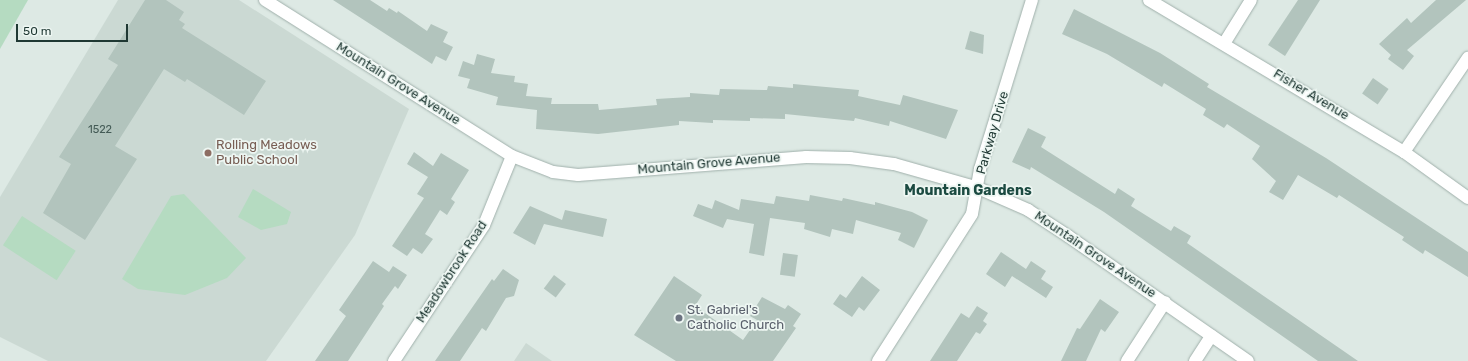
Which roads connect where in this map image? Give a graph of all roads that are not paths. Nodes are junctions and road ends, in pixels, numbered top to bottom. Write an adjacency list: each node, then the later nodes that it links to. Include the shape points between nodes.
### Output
1 (265, 0): 8 (street, Mountain Grove Avenue)
2 (1032, 0): 9 (street, Parkway Drive, via 980,169)
3 (1149, 0): 5 (street, Fisher Avenue)
4 (1251, 0): 5 (street)
5 (1225, 42): 7 (street, Fisher Avenue)
6 (1468, 58): 7 (street)
7 (1404, 152): 10 (street, Fisher Avenue)
8 (512, 156): 9 (street, Mountain Grove Avenue, via 553,172 578,175 806,157 850,158 894,164); 13 (street, Meadowbrook Road, via 484,225)
9 (978, 188): 11 (street, Mountain Grove Avenue, via 1028,210); 14 (street, Parkway Drive, via 972,214)
10 (1468, 198)
11 (1165, 302): 12 (street, Mountain Grove Avenue); 15 (street, Mountain Grove Avenue)
12 (1211, 336): 16 (street); 17 (street, Mountain Grove Avenue)
13 (394, 361)
14 (878, 361)
15 (1127, 361)
16 (1195, 361)
17 (1248, 361)

